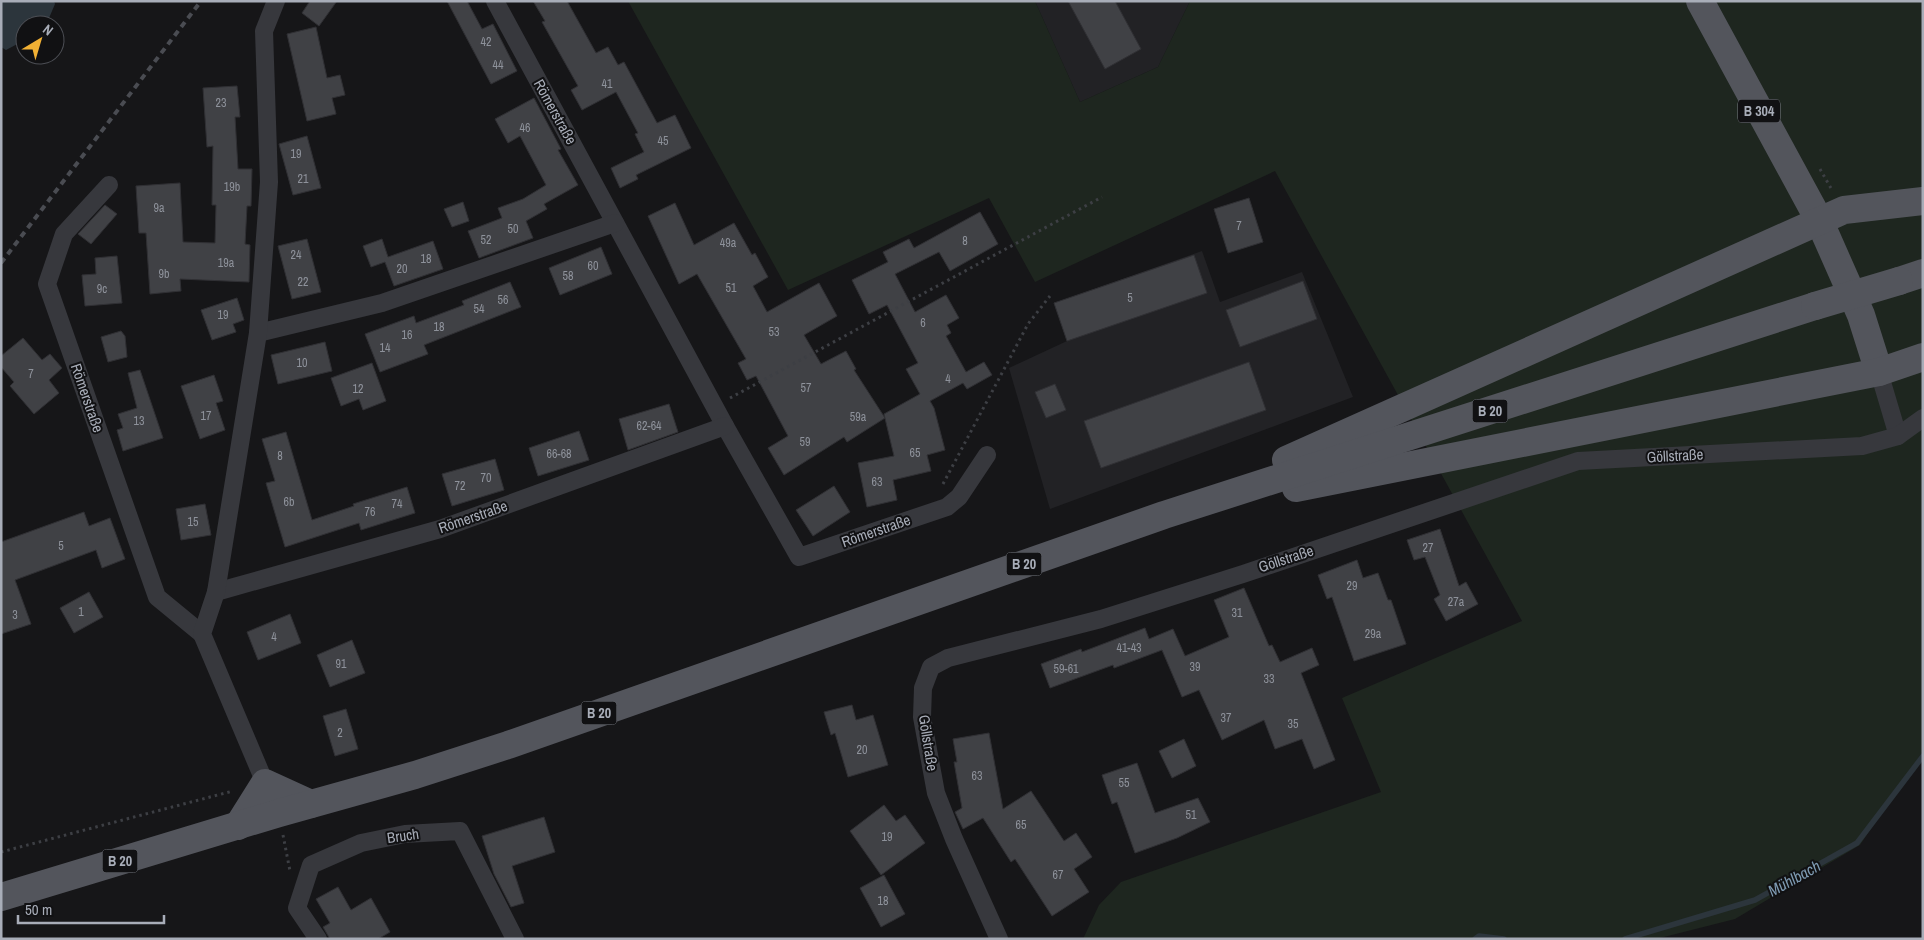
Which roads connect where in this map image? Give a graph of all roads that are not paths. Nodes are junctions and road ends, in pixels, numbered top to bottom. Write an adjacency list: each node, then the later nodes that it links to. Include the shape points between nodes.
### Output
1 (276, 1): 9 (street, via 264,31 269,182)
2 (495, 1): 7 (street, Römerstraße)
3 (1700, 1): 6 (main road, B 304)
4 (109, 185): 18 (street, Römerstraße, via 64,234 48,284 157,597)
5 (1923, 201): 6 (main road, via 1844,210)
6 (1819, 220): 11 (main road, B 304, via 1861,316); 16 (main road)
7 (615, 223): 9 (street, via 382,303); 13 (street, Römerstraße)
8 (1911, 277): 16 (main road, B 20, bridge)
9 (258, 333): 17 (street)
10 (1923, 357): 11 (main road)
11 (1879, 372): 14 (street); 16 (main road)
12 (1923, 418): 14 (street, Göllstraße)
13 (725, 426): 15 (street, Römerstraße, via 798,557 947,507 959,497); 17 (street, Römerstraße, via 440,529)
14 (1898, 436): 25 (street, Göllstraße, via 1862,446 1578,461 1101,620 948,658 931,666 923,688 922,717 936,793)
15 (986, 455)
16 (1164, 515): 20 (main road, B 20, via 508,745)
17 (216, 592): 18 (street)
18 (202, 634): 19 (street, Römerstraße)
19 (265, 783): 20 (main road); 21 (main road)
20 (311, 804): 21 (main road, B 20)
21 (238, 826): 22 (main road, B 20)
22 (1, 897)
23 (318, 939): 24 (street, Bruch, via 297,908 311,865 361,843 405,834 460,831)
24 (515, 939)
25 (999, 939)

